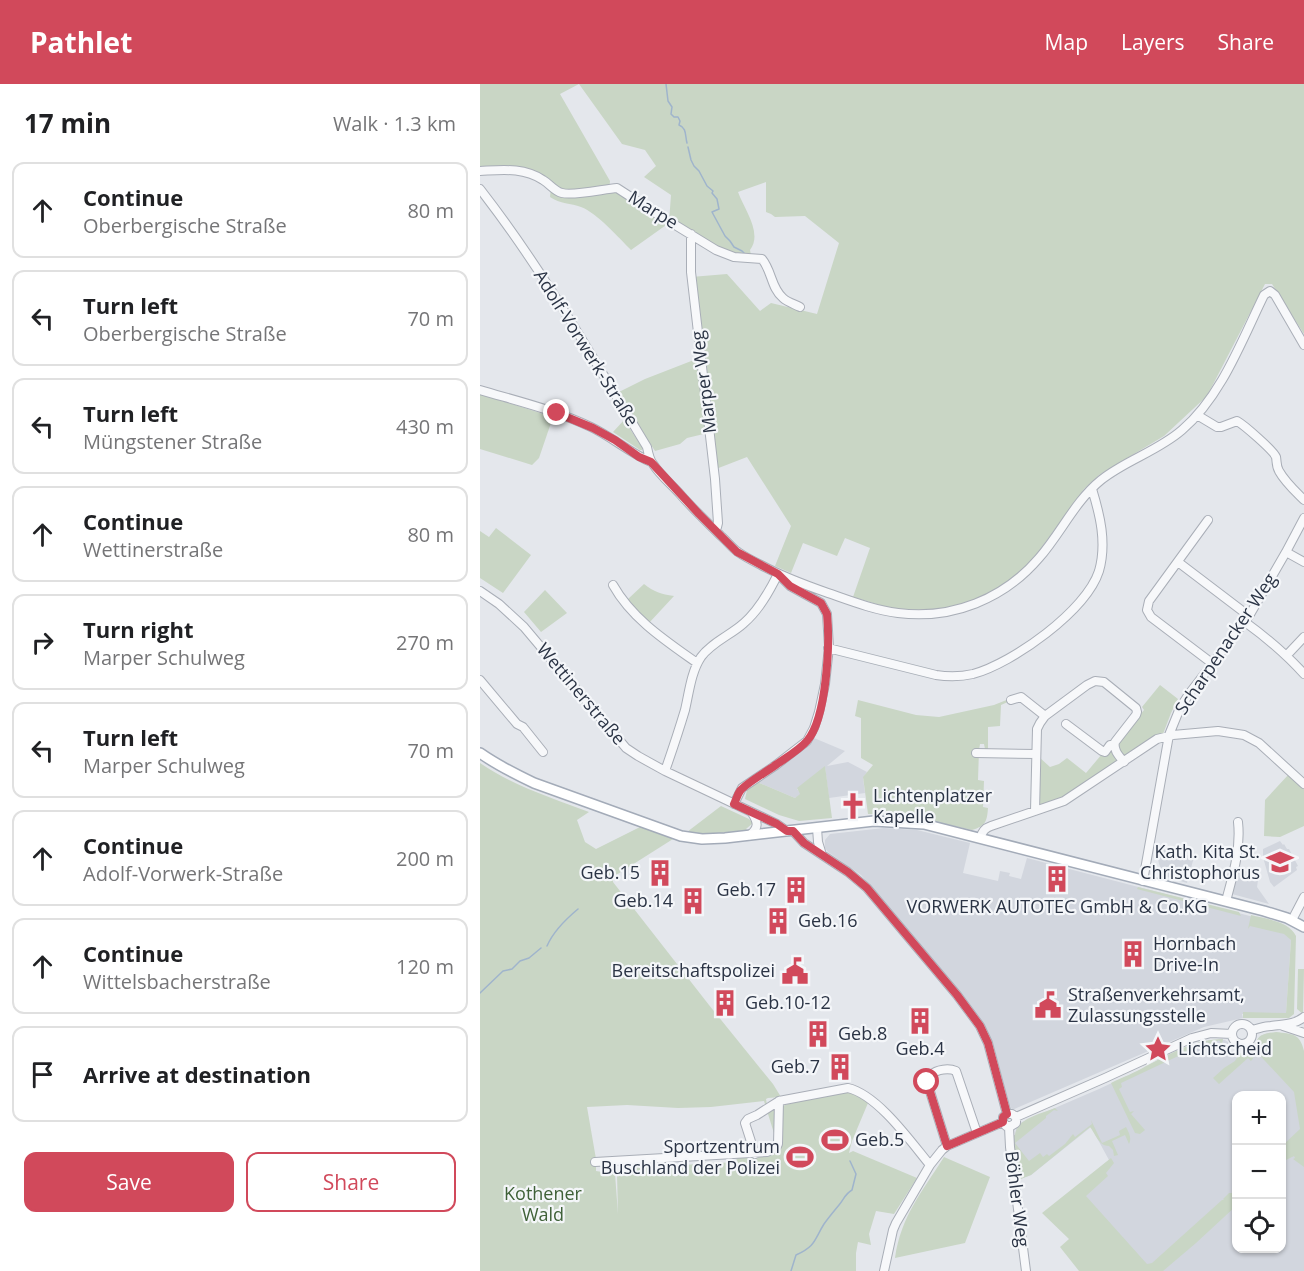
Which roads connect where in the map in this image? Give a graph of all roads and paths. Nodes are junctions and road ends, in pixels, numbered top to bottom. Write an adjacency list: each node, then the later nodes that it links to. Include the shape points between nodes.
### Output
1 (480, 171): 3 (street, Marpe, via 530,173 563,194 617,188)
2 (480, 189): 8 (street, Adolf-Vorwerk-Straße, via 556,298 647,447)
3 (691, 234): 4 (street, Marpe, via 734,257 762,259 782,298); 13 (street, Marper Weg, via 691,272 715,478)
4 (800, 307)
5 (1304, 345): 7 (street, Adolf-Vorwerk-Straße, via 1270,291 1264,295 1215,391)
6 (480, 390): 8 (street, via 574,419)
7 (1197, 415): 9 (street, Adolf-Vorwerk-Straße, via 1182,430 1117,469); 10 (street, via 1217,427 1237,421 1261,440 1274,454 1286,482)
8 (651, 462): 13 (street, Adolf-Vorwerk-Straße)
9 (1092, 489): 17 (street, Adolf-Vorwerk-Straße, via 1020,577 994,596 952,611 896,613); 22 (street, via 1100,516 1102,545 1093,585 1066,616 1021,650 975,673 949,677)
10 (1304, 500)
11 (1304, 518): 14 (street, Scharpenacker Weg)
12 (1208, 520): 15 (street)
13 (715, 530): 17 (street, Adolf-Vorwerk-Straße, via 737,552)
14 (1287, 552): 16 (street); 20 (street, Scharpenacker Weg)
15 (1178, 562): 20 (street); 25 (street, via 1149,601 1148,614)
16 (1304, 562)
17 (778, 574): 22 (street, via 825,608); 24 (street, via 752,615 710,647)
18 (613, 585): 24 (street, via 641,620)
19 (480, 591): 38 (street, Wettinerstraße, via 524,627 626,748)
20 (1247, 619): 23 (street); 25 (street, Scharpenacker Weg)
21 (1304, 637): 23 (street)
22 (828, 648): 40 (street, via 819,712 807,741 742,789)
23 (1287, 655): 26 (street)
24 (697, 663): 38 (street)
25 (1213, 664): 31 (street, Scharpenacker Weg, via 1180,708)
26 (1304, 675)
27 (480, 680): 34 (street)
28 (1011, 700): 29 (street, via 1021,697)
29 (1045, 716): 32 (street, via 1087,685 1104,682 1137,712); 36 (street, via 1037,729)
30 (1066, 724): 32 (street, via 1102,751)
31 (1169, 735): 37 (street); 39 (street, via 1218,731 1244,735 1259,743); 49 (street, Scharpenacker Weg)
32 (1114, 745): 37 (street)
33 (980, 750): 36 (street)
34 (543, 752)
35 (480, 753): 46 (main road, via 534,783 680,836)
36 (1036, 753): 41 (street)
37 (1124, 762): 41 (street, via 1065,801)
38 (665, 771): 40 (street, Wettinerstraße)
39 (1304, 784)
40 (734, 804): 42 (street, Wettinerstraße)
41 (1035, 811): 47 (street, via 985,828)
42 (751, 812): 45 (street, Wettinerstraße); 46 (street, via 757,826)
43 (1238, 822): 51 (street, via 1238,851)
44 (817, 828): 45 (main road); 47 (main road, via 894,821); 48 (street)
45 (790, 831): 46 (main road); 48 (street, Wettinerstraße)
46 (750, 836)
47 (981, 837): 49 (main road)
48 (822, 855): 60 (street, Wettinerstraße, via 867,888 980,1026)
49 (1143, 880): 51 (main road)
50 (1304, 897): 52 (street)
51 (1226, 901): 52 (main road)
52 (1292, 920): 53 (main road)
53 (1304, 927)
54 (1304, 1017): 55 (street)
55 (1281, 1025): 56 (street); 57 (street)
56 (1251, 1030): 58 (street, via 1240,1024); 58 (street, via 1245,1043 1234,1041)
57 (1304, 1033)
58 (1232, 1034): 61 (street, via 1210,1033 1192,1038)
59 (778, 1101): 65 (street, via 778,1144 772,1150); 65 (street, via 745,1123); 67 (street, via 848,1088 856,1090 888,1116)
60 (1007, 1114): 61 (street); 62 (street, via 1003,1117)
61 (1016, 1117): 62 (street, via 1015,1124)
62 (1006, 1124): 63 (street); 69 (street, Böhler Weg)
63 (977, 1133): 64 (street); 64 (street, via 956,1071 948,1068 931,1075 928,1085)
64 (947, 1146): 67 (street)
65 (755, 1154): 66 (street)
66 (595, 1162)
67 (930, 1165): 68 (street, via 896,1223)
68 (884, 1271)
69 (1026, 1271)

